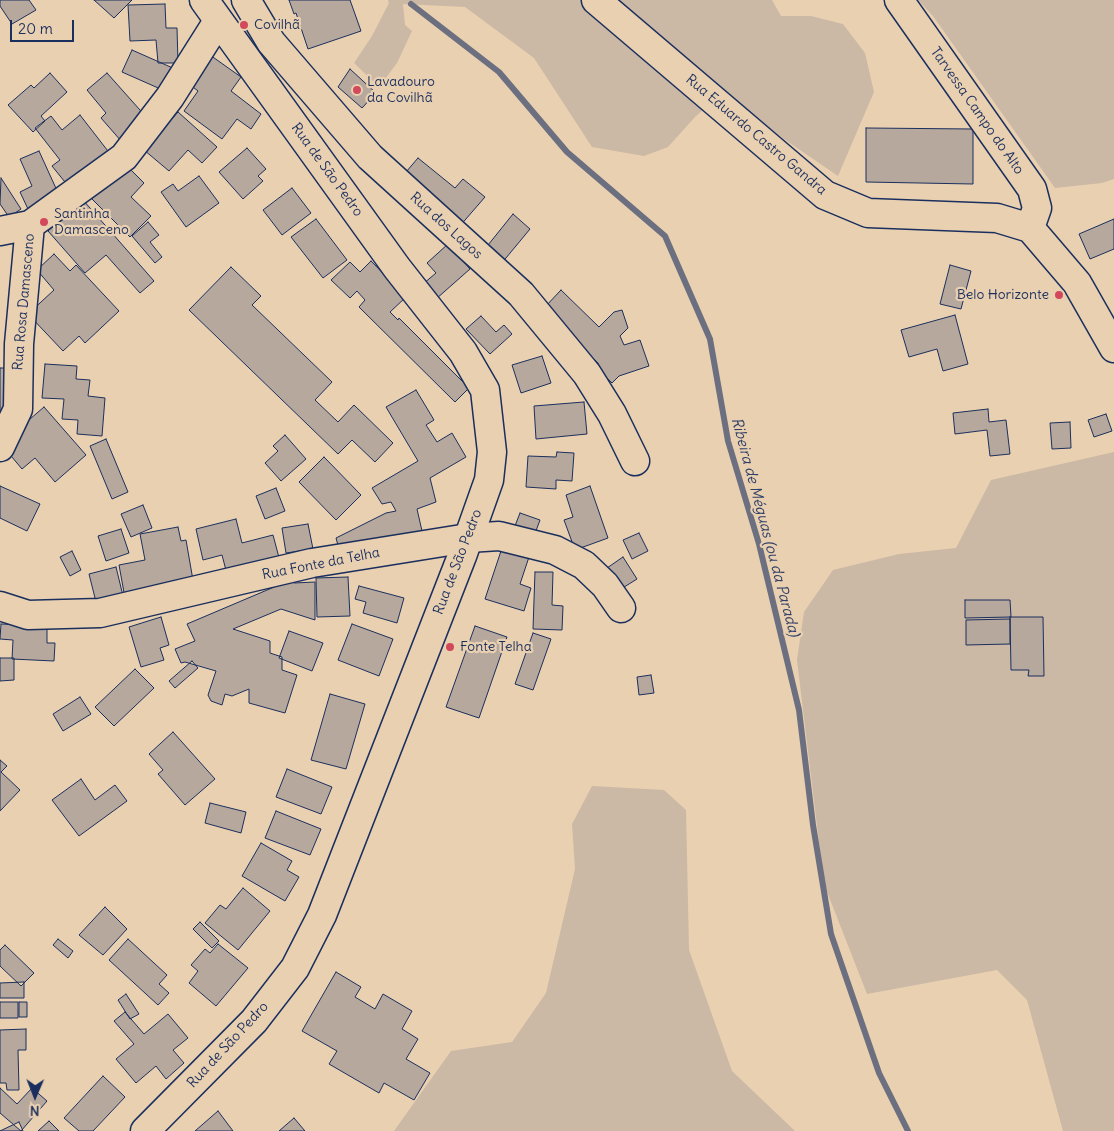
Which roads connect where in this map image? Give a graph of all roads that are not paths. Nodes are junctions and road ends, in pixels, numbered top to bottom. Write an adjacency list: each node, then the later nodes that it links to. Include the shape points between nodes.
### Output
1 (246, 0): 10 (street, Rua dos Lagos, via 271,42 370,157 521,294 587,374 612,414)
2 (596, 0): 6 (street, Rua Eduardo Castro Gandra, via 826,195 868,213 997,218)
3 (899, 0): 6 (street, Tarvessa Campo do Alto, via 1032,189 1037,208)
4 (211, 10): 5 (street, Rua Rosa Damasceno, via 170,98 124,157); 11 (street, Rua de São Pedro, via 397,268 463,352 486,390 492,452 489,480)
5 (30, 225): 7 (street); 9 (street, Rua Rosa Damasceno, via 19,344 18,408)
6 (1030, 228): 8 (street, via 1077,283)
7 (0, 231)
8 (1114, 348)
9 (0, 447)
10 (635, 461)
11 (468, 538): 12 (street, Rua Fonte da Telha, via 312,563 100,613 28,615); 13 (street, Rua Fonte da Telha, via 499,536 555,550 584,565 605,585); 14 (street, Rua de São Pedro, via 322,915 295,968 254,1020)
12 (0, 606)
13 (621, 608)
14 (145, 1131)

